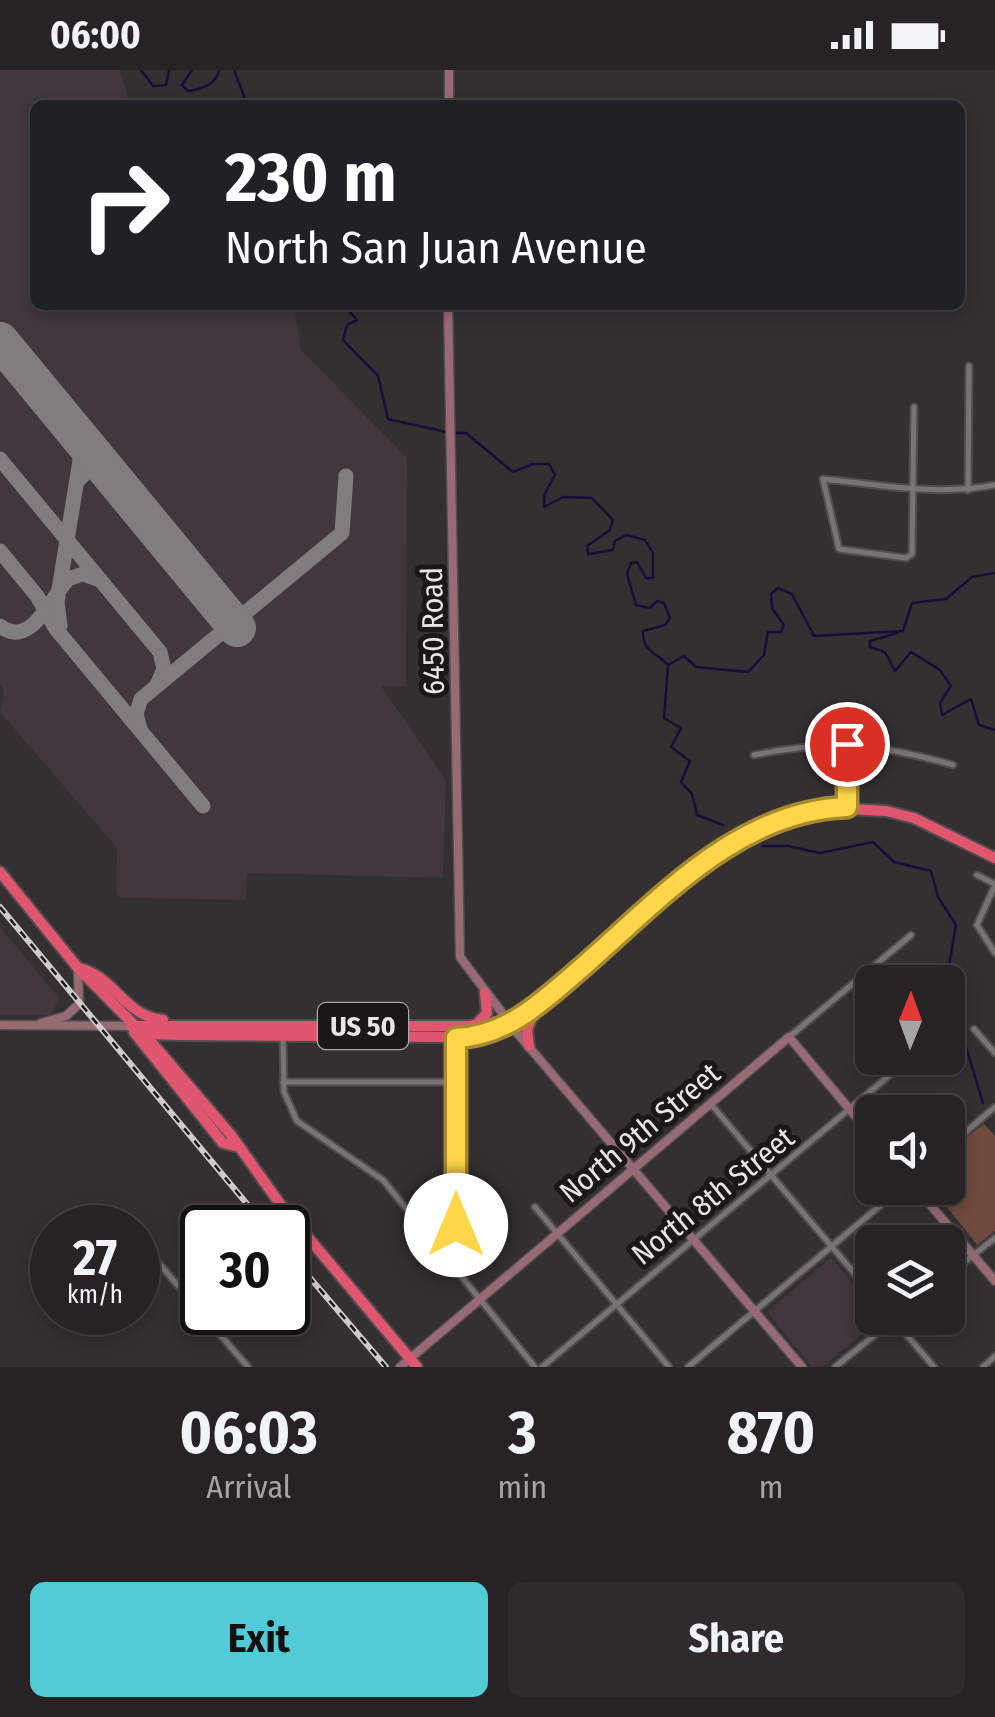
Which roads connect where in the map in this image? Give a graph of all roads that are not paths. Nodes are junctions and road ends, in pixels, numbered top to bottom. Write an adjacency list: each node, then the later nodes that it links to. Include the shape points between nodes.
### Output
1 (449, 70): 2 (street)
2 (449, 100)
3 (448, 310): 21 (street, 6450 Road, via 460,957)
4 (969, 366): 8 (street)
5 (914, 407): 7 (street)
6 (995, 485): 8 (street)
7 (913, 489): 7 (street, via 823,478 838,548 910,557); 8 (street)
8 (968, 490)
9 (848, 710): 10 (street)
10 (847, 744): 11 (street); 12 (street, via 893,747); 13 (street)
11 (754, 755)
12 (953, 765)
13 (847, 807): 14 (highway, US 50, via 900,813); 22 (highway, US 50, via 798,812 744,833)
14 (995, 858)
15 (0, 872): 20 (highway, US 50)
16 (978, 875): 17 (street)
17 (995, 885): 19 (street, via 976,925)
18 (911, 934): 32 (street, North 9th Street)
19 (995, 953)
20 (78, 968): 24 (highway, US 50, via 99,973 148,1018); 26 (street, via 79,1004 66,1016); 28 (highway, US 50)
21 (485, 993): 23 (street); 27 (highway, via 487,1013)
22 (537, 1006): 23 (highway, US 50); 34 (highway, via 527,1030)
23 (510, 1022): 27 (highway, US 50); 33 (highway, US 50, via 497,1032); 34 (street)
24 (215, 1024): 27 (highway, US 50); 28 (highway, US 50)
25 (0, 1025): 26 (street)
26 (36, 1025): 28 (street)
27 (474, 1025)
28 (131, 1026): 30 (highway, US 50); 39 (highway); 45 (highway, via 223,1142)
29 (974, 1029): 35 (street)
30 (180, 1034): 31 (highway, US 50); 39 (highway, via 170,1042 170,1057)
31 (283, 1034): 33 (highway, US 50); 37 (street)
32 (788, 1036): 40 (street, North 9th Street); 42 (street)
33 (456, 1038): 38 (street)
34 (529, 1046): 46 (street)
35 (995, 1054)
36 (890, 1075): 42 (street, North 8th Street)
37 (283, 1082): 38 (street); 58 (street, via 297,1121 383,1180)
38 (456, 1082): 58 (street)
39 (202, 1100): 45 (highway)
40 (710, 1103): 46 (street, North 9th Street); 47 (street)
41 (995, 1108): 44 (street)
42 (850, 1109): 43 (street); 47 (street, North 8th Street)
43 (855, 1115)
44 (965, 1134)
45 (235, 1146): 67 (highway)
46 (633, 1168): 51 (street, North 9th Street); 53 (street)
47 (772, 1177): 53 (street, North 8th Street); 54 (street)
48 (881, 1205): 54 (street)
49 (930, 1205): 55 (street)
50 (535, 1207): 51 (street)
51 (556, 1233): 61 (street, North 9th Street); 62 (street)
52 (995, 1238): 55 (street)
53 (694, 1240): 62 (street, North 8th Street); 63 (street)
54 (832, 1246): 59 (street); 63 (street)
55 (974, 1256): 56 (street); 60 (street)
56 (965, 1263)
57 (160, 1265): 68 (street)
58 (456, 1272): 61 (street)
59 (855, 1274)
60 (995, 1281)
61 (477, 1299): 67 (street, North 9th Street); 70 (street)
62 (616, 1305): 70 (street, North 8th Street); 71 (street)
63 (754, 1310): 72 (street); 73 (street)
64 (874, 1335): 74 (street)
65 (908, 1335): 75 (street)
66 (995, 1356): 76 (street)
67 (414, 1363): 69 (street, North 9th Street)
68 (248, 1367)
69 (400, 1367)
70 (538, 1367)
71 (668, 1367)
72 (688, 1367)
73 (802, 1367)
74 (835, 1367)
75 (934, 1367)
76 (982, 1367)

